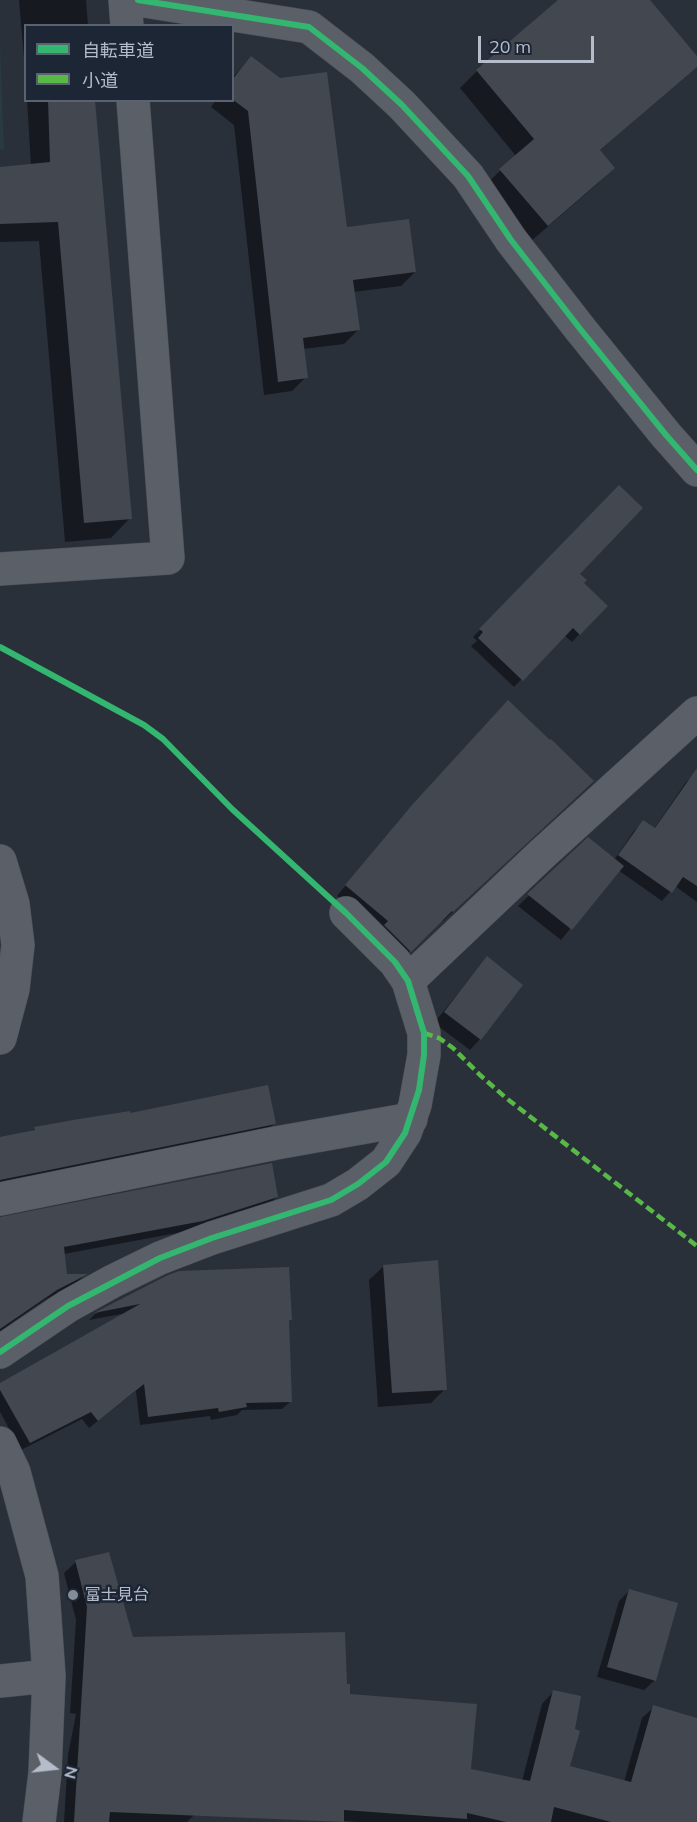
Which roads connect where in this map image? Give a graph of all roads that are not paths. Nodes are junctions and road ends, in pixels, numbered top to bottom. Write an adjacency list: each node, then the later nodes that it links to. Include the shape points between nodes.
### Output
1 (125, 0): 3 (street)
2 (138, 0): 5 (street, via 309,27 362,68 468,176 511,240 581,330)
3 (127, 24)
4 (133, 102): 6 (street, via 168,558)
5 (697, 470)
6 (0, 569)
7 (697, 713): 10 (street)
8 (0, 861): 11 (street, via 13,904 18,945 13,989)
9 (346, 913): 10 (street, via 395,962)
10 (408, 981): 12 (street, via 424,1033 421,1082)
11 (0, 1038)
12 (411, 1119): 13 (street); 14 (street, via 386,1162 331,1200 160,1258 68,1306)
13 (0, 1199)
14 (0, 1352)
15 (0, 1443): 16 (street, via 14,1472 42,1576)
16 (49, 1676): 17 (street); 18 (street)
17 (0, 1681)
18 (39, 1822)

